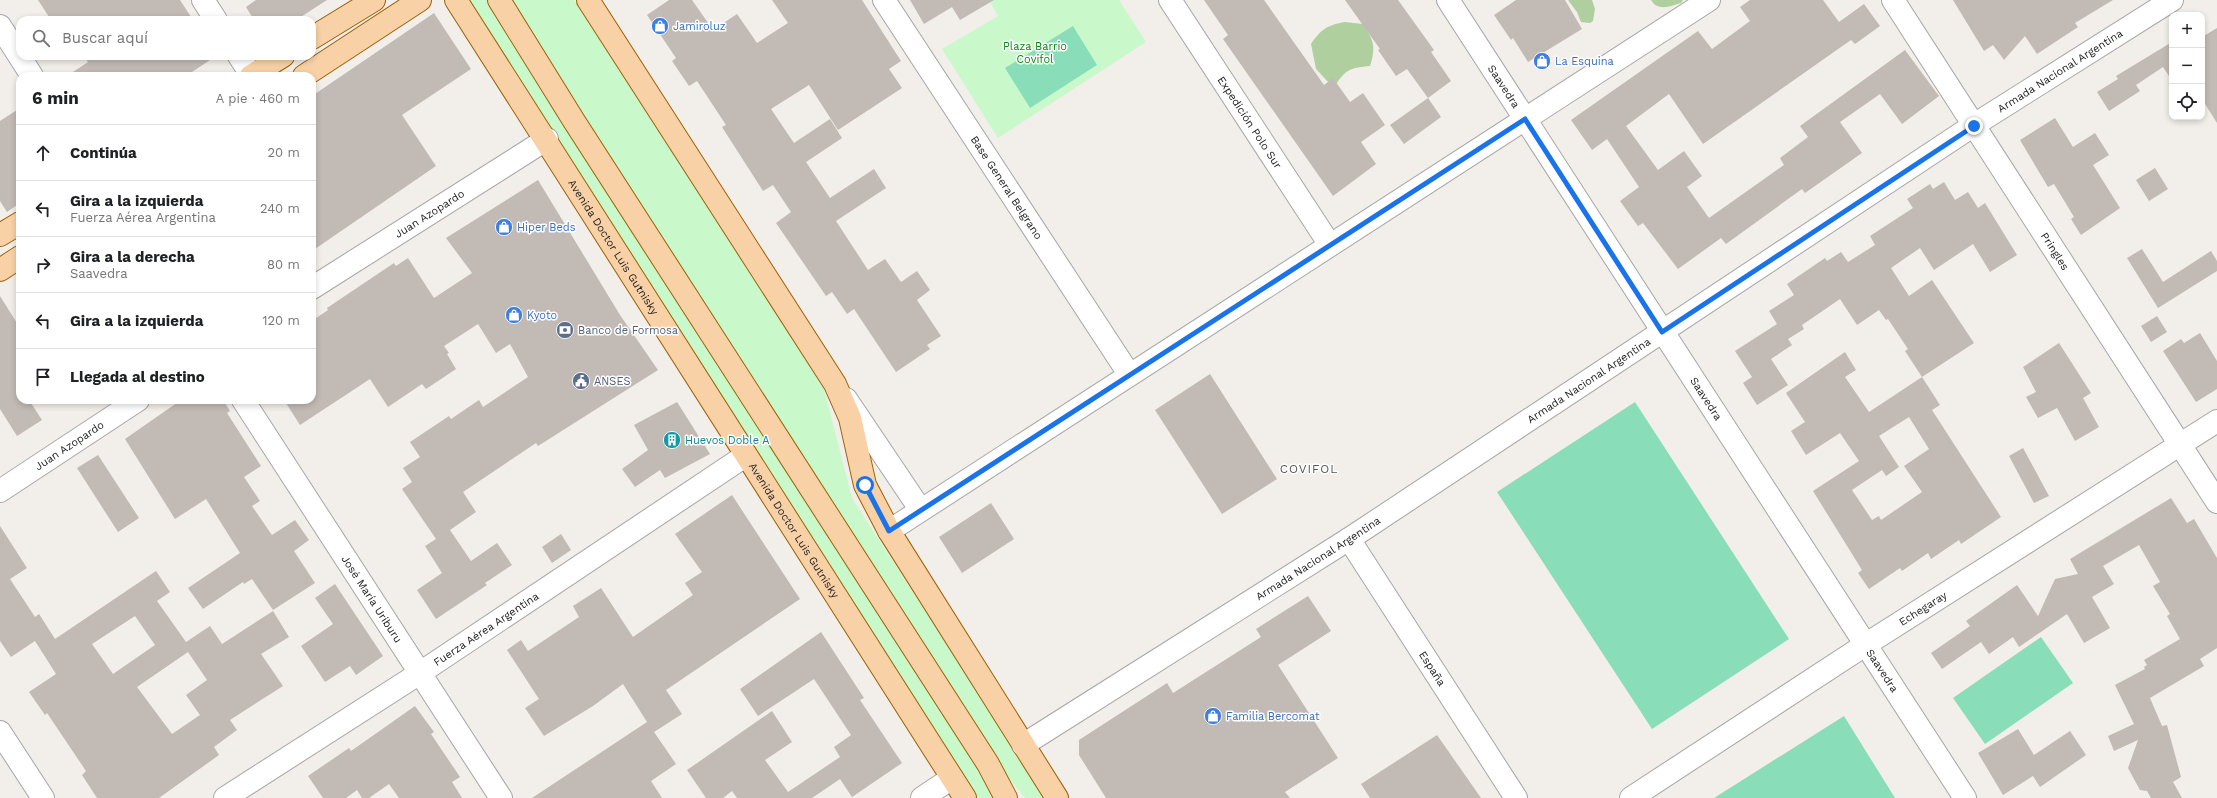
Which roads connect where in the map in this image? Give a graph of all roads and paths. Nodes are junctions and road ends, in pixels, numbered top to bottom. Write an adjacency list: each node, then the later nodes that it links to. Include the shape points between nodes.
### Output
1 (203, 0): 13 (street)
2 (374, 0): 15 (main road)
3 (420, 0): 23 (main road)
4 (456, 0): 26 (main road, Avenida Doctor Luis Gutnisky)
5 (499, 0): 50 (main road, via 574,121)
6 (588, 0): 35 (main road)
7 (884, 0): 34 (street, Base General Belgrano)
8 (1170, 0): 29 (street, Expedición Polo Sur)
9 (1448, 0): 24 (street, Saavedra)
10 (1709, 0): 24 (street)
11 (1893, 0): 25 (street, Pringles)
12 (2172, 0): 25 (street, Armada Nacional Argentina)
13 (213, 16)
14 (0, 26): 16 (street)
15 (316, 36)
16 (16, 51)
17 (22, 60): 20 (street)
18 (241, 60): 21 (street)
19 (277, 60): 22 (main road)
20 (29, 72)
21 (249, 72)
22 (257, 72)
23 (310, 72)
24 (1525, 119): 29 (street); 33 (street, Saavedra)
25 (1974, 126): 33 (street, Armada Nacional Argentina); 39 (street, Pringles)
26 (547, 139): 32 (street, Juan Azopardo); 40 (main road, Avenida Doctor Luis Gutnisky)
27 (16, 225): 28 (main road)
28 (0, 235)
29 (1330, 245): 34 (street)
30 (16, 260): 31 (main road)
31 (0, 270)
32 (316, 285)
33 (1662, 332): 45 (street, Armada Nacional Argentina); 46 (street, Saavedra)
34 (1129, 374): 43 (street)
35 (836, 384): 43 (street); 44 (main road, via 850,418 865,485)
36 (132, 404): 41 (street, Juan Azopardo)
37 (246, 404): 47 (street, José María Uriburu)
38 (2217, 421): 39 (street, Echegaray)
39 (2180, 445): 42 (street, Pringles); 46 (street, Echegaray)
40 (745, 456): 47 (street, Fuerza Aérea Argentina); 51 (main road, Avenida Doctor Luis Gutnisky)
41 (0, 491)
42 (2217, 502)
43 (920, 509): 44 (street)
44 (889, 531): 49 (main road)
45 (1349, 539): 49 (street, Armada Nacional Argentina); 60 (street, España)
46 (1865, 645): 61 (street, Echegaray); 62 (street, Saavedra)
47 (420, 673): 53 (street, Fuerza Aérea Argentina); 54 (street, José María Uriburu)
48 (0, 732): 52 (street)
49 (1023, 745): 59 (main road)
50 (988, 764): 57 (main road); 58 (main road)
51 (952, 778): 55 (street); 56 (main road, Avenida Doctor Luis Gutnisky)
52 (43, 798)
53 (225, 798)
54 (501, 798)
55 (922, 798)
56 (965, 798)
57 (1006, 798)
58 (1015, 798)
59 (1057, 798)
60 (1516, 798)
61 (1631, 798)
62 (1964, 798)

